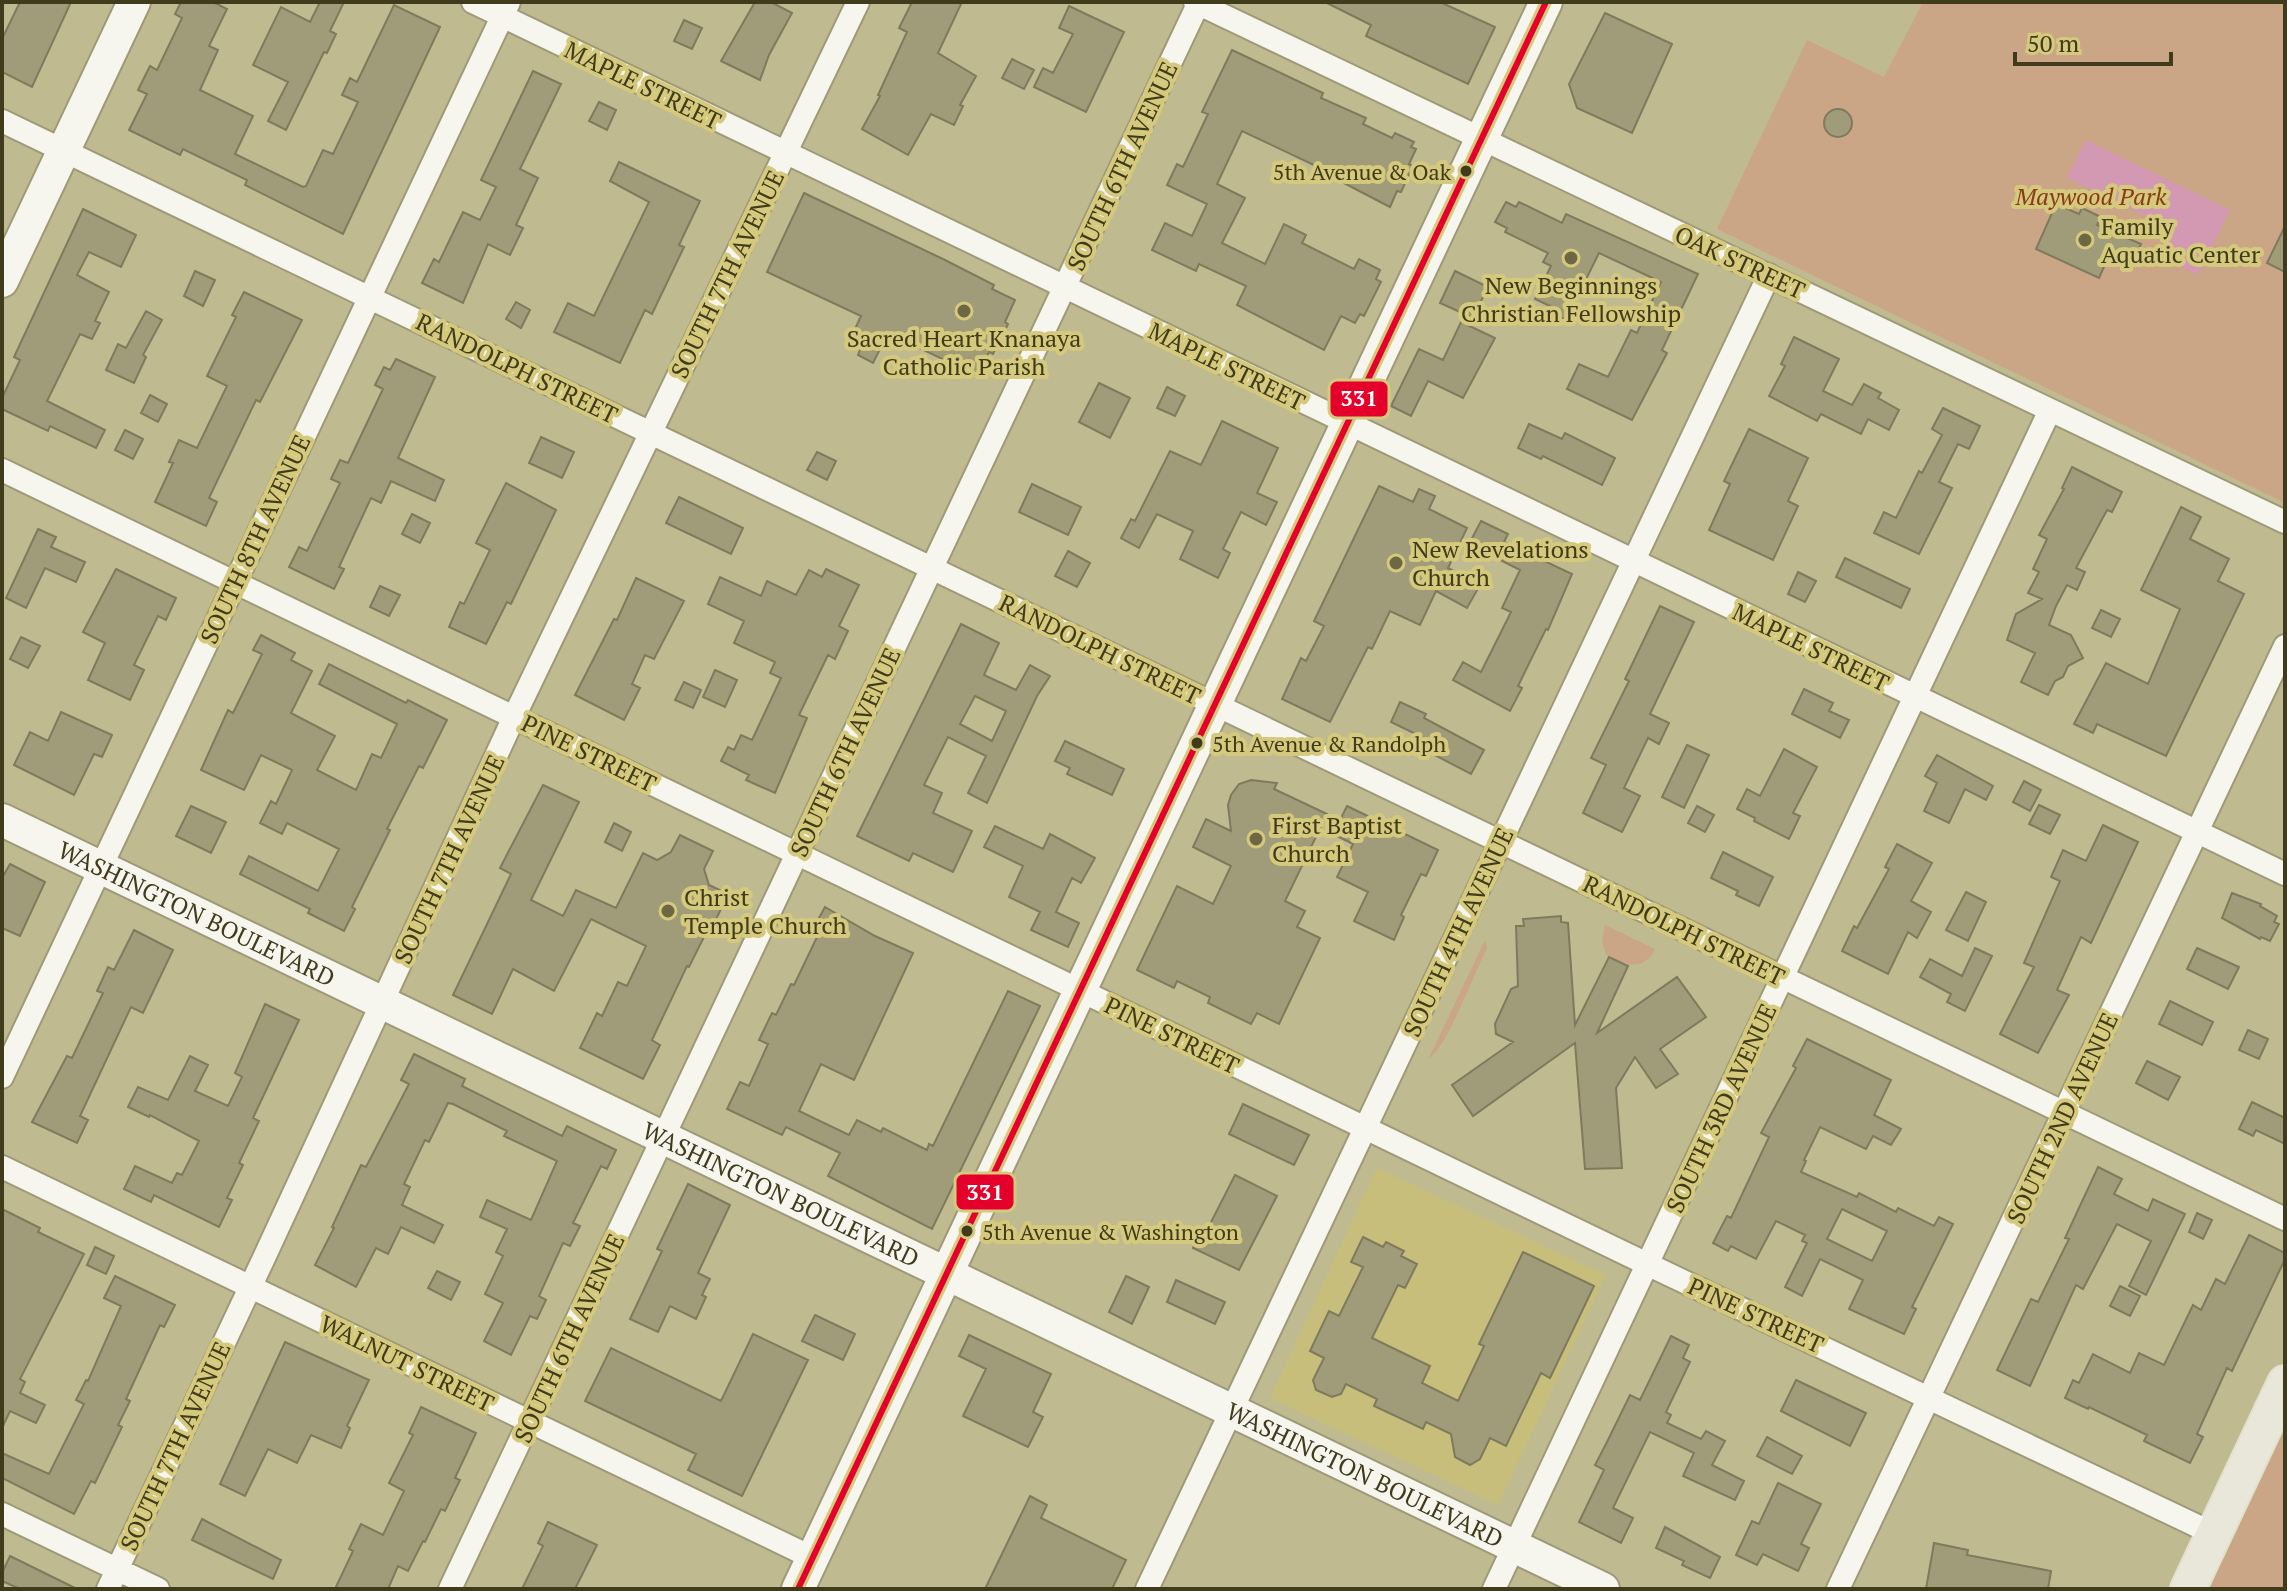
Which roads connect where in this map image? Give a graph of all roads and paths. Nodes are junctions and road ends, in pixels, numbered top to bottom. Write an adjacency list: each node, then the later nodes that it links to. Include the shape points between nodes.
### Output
1 (134, 2): 9 (street)
2 (473, 2): 6 (street, MAPLE STREET)
3 (858, 2): 10 (street, SOUTH 7TH AVENUE)
4 (1546, 2): 8 (street)
5 (1197, 3): 8 (street, OAK STREET); 13 (street, SOUTH 6TH AVENUE)
6 (506, 9): 10 (street, MAPLE STREET); 14 (street, SOUTH 8TH AVENUE)
7 (2, 121): 9 (street, RANDOLPH STREET)
8 (1482, 139): 11 (street, OAK STREET); 16 (street)
9 (63, 151): 12 (street); 14 (street, RANDOLPH STREET)
10 (786, 153): 13 (street, MAPLE STREET); 17 (street, SOUTH 7TH AVENUE)
11 (1769, 275): 15 (street, OAK STREET); 20 (street, SOUTH 4TH AVENUE)
12 (2, 281)
13 (1064, 287): 16 (street, MAPLE STREET); 21 (street, SOUTH 6TH AVENUE)
14 (370, 297): 17 (street, RANDOLPH STREET); 22 (street, SOUTH 8TH AVENUE)
15 (2050, 410): 19 (street, OAK STREET); 24 (street, SOUTH 3RD AVENUE)
16 (1348, 423): 20 (street, MAPLE STREET); 25 (street)
17 (651, 433): 21 (street, RANDOLPH STREET); 26 (street, SOUTH 7TH AVENUE)
18 (2, 470): 22 (street, PINE STREET)
19 (2285, 522)
20 (1633, 561): 24 (street, MAPLE STREET); 29 (street, SOUTH 4TH AVENUE)
21 (932, 568): 25 (street, RANDOLPH STREET); 30 (street, SOUTH 6TH AVENUE)
22 (235, 582): 26 (street, PINE STREET); 31 (street, SOUTH 8TH AVENUE)
23 (2285, 646): 28 (street, SOUTH 2ND AVENUE)
24 (1915, 697): 28 (street, MAPLE STREET); 33 (street, SOUTH 3RD AVENUE)
25 (1215, 704): 29 (street, RANDOLPH STREET); 34 (street)
26 (514, 717): 30 (street, PINE STREET); 35 (street, SOUTH 7TH AVENUE)
27 (2, 820): 31 (street, WASHINGTON BOULEVARD)
28 (2197, 832): 32 (street, MAPLE STREET); 37 (street, SOUTH 2ND AVENUE)
29 (1501, 842): 33 (street, RANDOLPH STREET); 38 (street, SOUTH 4TH AVENUE)
30 (797, 854): 34 (street, PINE STREET); 39 (street, SOUTH 6TH AVENUE)
31 (101, 867): 35 (street, WASHINGTON BOULEVARD); 36 (street, SOUTH 8TH AVENUE)
32 (2285, 874)
33 (1782, 977): 37 (street, RANDOLPH STREET); 42 (street, SOUTH 3RD AVENUE)
34 (1080, 990): 38 (street, PINE STREET); 43 (street)
35 (383, 1003): 39 (street, WASHINGTON BOULEVARD); 44 (street, SOUTH 7TH AVENUE)
36 (2, 1077)
37 (2064, 1113): 41 (street, RANDOLPH STREET); 46 (street, SOUTH 2ND AVENUE)
38 (1365, 1128): 42 (street, PINE STREET); 47 (street, SOUTH 4TH AVENUE)
39 (665, 1137): 43 (street, WASHINGTON BOULEVARD); 48 (street, SOUTH 6TH AVENUE)
40 (2, 1167): 44 (street, WALNUT STREET)
41 (2285, 1219)
42 (1647, 1264): 46 (street, PINE STREET); 51 (street, SOUTH 3RD AVENUE)
43 (947, 1273): 47 (street, WASHINGTON BOULEVARD); 52 (street)
44 (251, 1287): 48 (street, WALNUT STREET); 53 (street, SOUTH 7TH AVENUE)
45 (2285, 1383): 50 (main road)
46 (1930, 1397): 50 (street, PINE STREET); 60 (street, SOUTH 2ND AVENUE)
47 (1231, 1412): 51 (street, WASHINGTON BOULEVARD); 57 (street, SOUTH 4TH AVENUE)
48 (529, 1421): 52 (street, WALNUT STREET); 55 (street, SOUTH 6TH AVENUE)
49 (2, 1514): 53 (street)
50 (2214, 1534): 61 (main road)
51 (1514, 1546): 58 (street, SOUTH 3RD AVENUE); 59 (street, WASHINGTON BOULEVARD)
52 (813, 1558): 56 (street)
53 (112, 1579): 54 (street)
54 (158, 1589)
55 (450, 1589)
56 (798, 1589)
57 (1147, 1589)
58 (1494, 1589)
59 (1603, 1589)
60 (1838, 1589)
61 (2188, 1589)

